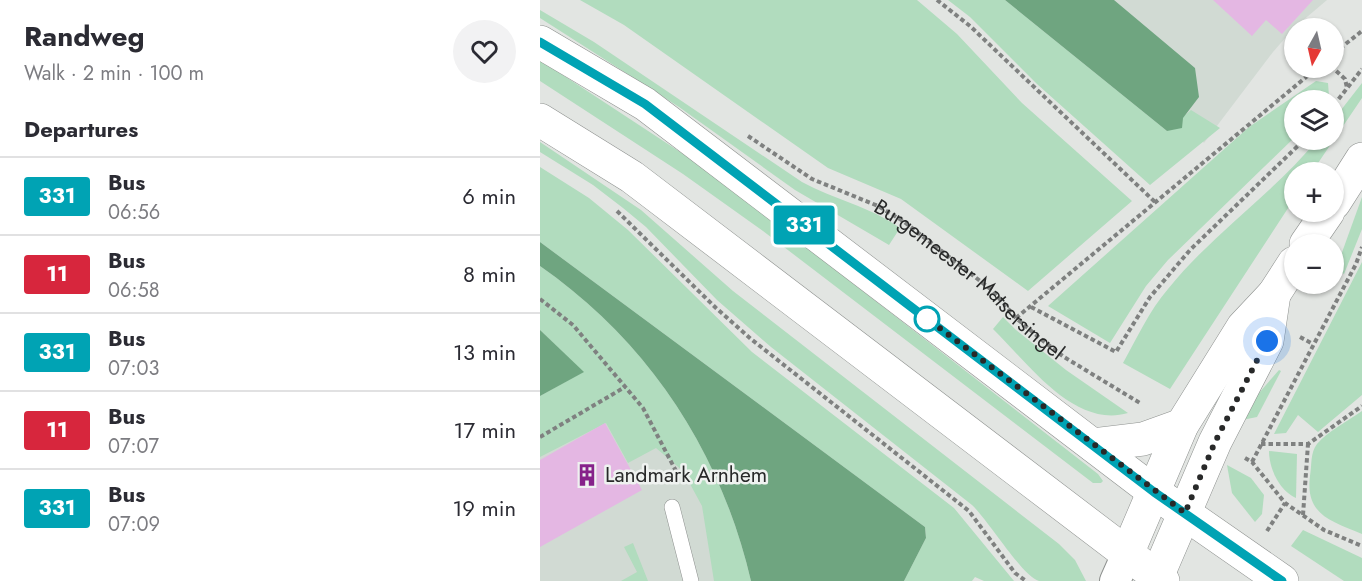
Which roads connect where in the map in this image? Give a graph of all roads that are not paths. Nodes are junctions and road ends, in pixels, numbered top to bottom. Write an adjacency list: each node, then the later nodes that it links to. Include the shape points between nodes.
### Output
1 (540, 42): 8 (main road, via 645,104)
2 (540, 120): 12 (main road, via 632,177)
3 (1362, 159): 4 (main road)
4 (1344, 187)
5 (1284, 278): 6 (main road)
6 (1274, 294): 7 (main road, via 1243,327); 11 (main road, via 1267,341 1215,442)
7 (1182, 424): 8 (main road, via 1143,439); 9 (main road)
8 (1093, 445): 9 (main road)
9 (1154, 492): 11 (main road); 12 (main road)
10 (672, 507): 14 (lane)
11 (1185, 513): 13 (main road); 15 (main road)
12 (1121, 568): 13 (main road)
13 (1158, 580)
14 (692, 581)
15 (1282, 581)

